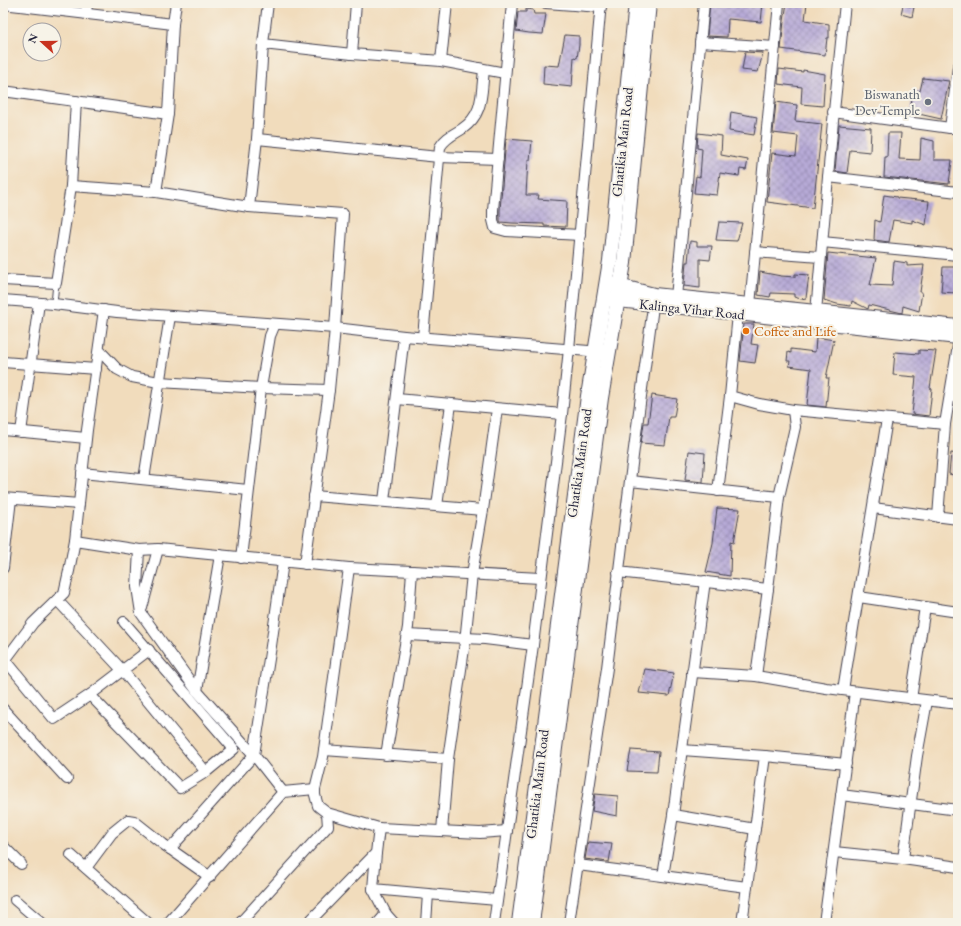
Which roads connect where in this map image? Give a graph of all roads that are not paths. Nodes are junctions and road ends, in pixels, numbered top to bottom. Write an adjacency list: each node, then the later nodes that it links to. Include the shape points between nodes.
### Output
1 (87, 3): 15 (street)
2 (176, 3): 16 (street)
3 (268, 3): 18 (street)
4 (356, 3): 20 (street)
5 (447, 3): 21 (street)
6 (512, 3): 24 (street)
7 (546, 3): 14 (street)
8 (636, 3): 45 (street, Ghatikia Main Road, via 610,261)
9 (648, 3): 45 (street, Ghatikia Main Road, via 625,255)
10 (704, 3): 17 (street)
11 (779, 3): 19 (street)
12 (845, 3): 27 (street)
13 (3, 4): 15 (street)
14 (601, 5): 38 (street)
15 (86, 14): 16 (street)
16 (173, 24): 28 (street)
17 (700, 42): 19 (street); 46 (street)
18 (263, 44): 20 (street); 30 (street)
19 (775, 47): 40 (street)
20 (352, 54): 21 (street)
21 (441, 61): 23 (street)
22 (958, 67): 29 (street)
23 (484, 70): 24 (street); 31 (street, via 481,101 476,115 470,123 442,143)
24 (505, 73): 32 (street)
25 (3, 91): 26 (street)
26 (76, 101): 28 (street); 34 (street)
27 (833, 112): 29 (street); 33 (street)
28 (168, 114): 35 (street)
29 (954, 128)
30 (257, 140): 31 (street); 37 (street)
31 (439, 157): 32 (street); 61 (street)
32 (498, 159): 38 (street, via 493,210 495,228 506,231)
33 (828, 177): 36 (street); 39 (street)
34 (71, 186): 35 (street); 44 (street)
35 (156, 192): 37 (street)
36 (958, 192)
37 (249, 207): 59 (street, via 343,214)
38 (580, 235): 64 (street)
39 (822, 242): 41 (street); 42 (street)
40 (755, 252): 42 (street); 52 (street)
41 (958, 255)
42 (820, 257): 54 (street)
43 (3, 280): 44 (street)
44 (56, 283): 51 (lane)
45 (613, 284): 48 (street, Ghatikia Main Road); 49 (street, Kalinga Vihar Road)
46 (676, 297): 49 (street, Kalinga Vihar Road); 52 (street, Kalinga Vihar Road)
47 (3, 300): 50 (street)
48 (611, 300): 49 (street, Kalinga Vihar Road); 66 (street, Ghatikia Main Road)
49 (654, 300): 55 (street, Kalinga Vihar Road); 86 (street)
50 (39, 304): 51 (street); 68 (street)
51 (54, 304): 53 (street)
52 (750, 305): 54 (street, Kalinga Vihar Road)
53 (104, 310): 56 (street); 65 (street)
54 (816, 312): 58 (street, Kalinga Vihar Road)
55 (738, 314): 62 (street, Kalinga Vihar Road); 73 (street)
56 (170, 316): 57 (street); 70 (street)
57 (275, 324): 59 (street); 71 (street, via 270,336)
58 (958, 327)
59 (335, 328): 60 (street); 72 (street)
60 (404, 336): 61 (street); 74 (street)
61 (424, 337): 64 (street)
62 (958, 337)
63 (958, 346): 80 (street)
64 (569, 349): 66 (street); 78 (street)
65 (99, 350): 69 (street); 70 (street, via 117,369 132,377)
66 (602, 352): 183 (street, Ghatikia Main Road, via 586,412); 184 (street, Ghatikia Main Road, via 601,398)
67 (3, 362): 68 (street)
68 (30, 364): 69 (street); 82 (street)
69 (96, 368): 83 (street)
70 (160, 382): 71 (street); 85 (street)
71 (261, 388): 72 (street); 87 (street)
72 (329, 390): 89 (street)
73 (730, 396): 77 (street); 88 (street)
74 (397, 399): 75 (street); 92 (street)
75 (451, 404): 76 (street); 94 (street)
76 (497, 409): 78 (street); 96 (street)
77 (793, 410): 79 (street); 90 (street, via 795,427)
78 (562, 414): 111 (street)
79 (887, 419): 80 (street); 95 (street)
80 (945, 424): 97 (street)
81 (3, 430): 82 (street)
82 (21, 432): 83 (street)
83 (86, 438): 84 (street)
84 (82, 473): 85 (street); 93 (street)
85 (144, 479): 87 (street)
86 (630, 481): 88 (street); 109 (street)
87 (248, 490): 103 (street)
88 (718, 490): 90 (street)
89 (314, 496): 92 (street); 105 (street)
90 (779, 497): 113 (street)
91 (7, 499): 93 (street); 106 (street)
92 (384, 502): 94 (street)
93 (79, 504): 99 (street)
94 (437, 506): 96 (street)
95 (873, 508): 97 (street); 114 (street)
96 (483, 510): 110 (street)
97 (938, 517): 98 (street)
98 (958, 519)
99 (75, 540): 101 (street); 115 (street, via 64,593)
100 (158, 549): 101 (street); 102 (street); 118 (street)
101 (139, 550): 118 (street, via 137,587)
102 (220, 555): 103 (street); 129 (street)
103 (241, 558): 104 (street)
104 (283, 562): 105 (street); 138 (street)
105 (305, 564): 107 (street)
106 (3, 568)
107 (349, 568): 108 (street); 136 (street)
108 (412, 571): 110 (street); 120 (street)
109 (618, 572): 112 (street); 163 (street, via 607,668)
110 (472, 574): 111 (street); 121 (street)
111 (540, 578): 122 (street)
112 (705, 581): 113 (street); 126 (street)
113 (768, 589): 127 (street)
114 (859, 597): 116 (street); 128 (street)
115 (57, 600): 124 (street, via 33,623); 125 (street)
116 (925, 607): 117 (street); 132 (street)
117 (958, 612)
118 (141, 613): 129 (street)
119 (124, 622): 123 (street)
120 (407, 635): 121 (street); 139 (street)
121 (465, 639): 122 (street); 141 (street)
122 (533, 645): 155 (street)
123 (149, 650): 125 (street); 143 (street, via 234,749)
124 (4, 660): 131 (street, via 54,719)
125 (123, 671): 131 (street); 143 (street)
126 (692, 672): 127 (street); 137 (street)
127 (756, 676): 128 (street)
128 (843, 690): 130 (street)
129 (197, 691): 138 (street)
130 (855, 692): 132 (street); 142 (street)
131 (90, 695): 143 (street, via 180,788)
132 (911, 699): 133 (street)
133 (927, 701): 134 (street); 148 (street)
134 (958, 704)
135 (3, 709): 144 (street)
136 (324, 750): 139 (street); 145 (street)
137 (682, 750): 140 (street); 151 (street)
138 (254, 754): 146 (street); 157 (street)
139 (386, 754): 141 (street)
140 (765, 756): 142 (street); 153 (street)
141 (448, 759): 154 (street)
142 (846, 764): 147 (street)
143 (206, 772)
144 (67, 779)
145 (315, 789): 146 (street); 150 (street, via 314,795 318,806)
146 (283, 792): 167 (street)
147 (841, 795): 148 (street); 158 (street)
148 (910, 804): 149 (street); 161 (street)
149 (958, 810)
150 (327, 813): 152 (street); 177 (street, via 328,826)
151 (673, 815): 153 (street); 166 (street)
152 (379, 828): 154 (street); 159 (street)
153 (756, 829): 168 (street)
154 (442, 831): 155 (street)
155 (507, 831): 172 (street)
156 (3, 846): 162 (street)
157 (170, 849): 165 (street, via 134,821 128,820 112,833); 167 (street)
158 (834, 852): 161 (street); 187 (street)
159 (376, 853): 169 (street); 178 (street)
160 (71, 855): 165 (street)
161 (903, 859): 164 (street)
162 (21, 864)
163 (578, 864): 166 (street); 185 (street)
164 (958, 867)
165 (86, 868): 175 (street)
166 (663, 876): 168 (street)
167 (210, 877): 176 (street)
168 (747, 887): 186 (street)
169 (373, 889): 170 (street); 173 (street)
170 (428, 894): 172 (street); 181 (street)
171 (15, 900): 174 (street)
172 (497, 900): 182 (street)
173 (386, 914): 179 (street); 180 (street)
174 (42, 923)
175 (148, 923)
176 (168, 923)
177 (240, 923)
178 (308, 923)
179 (378, 923)
180 (394, 923)
181 (426, 923)
182 (494, 923)
183 (519, 923)
184 (532, 923)
185 (569, 923)
186 (742, 923)
187 (827, 923)

